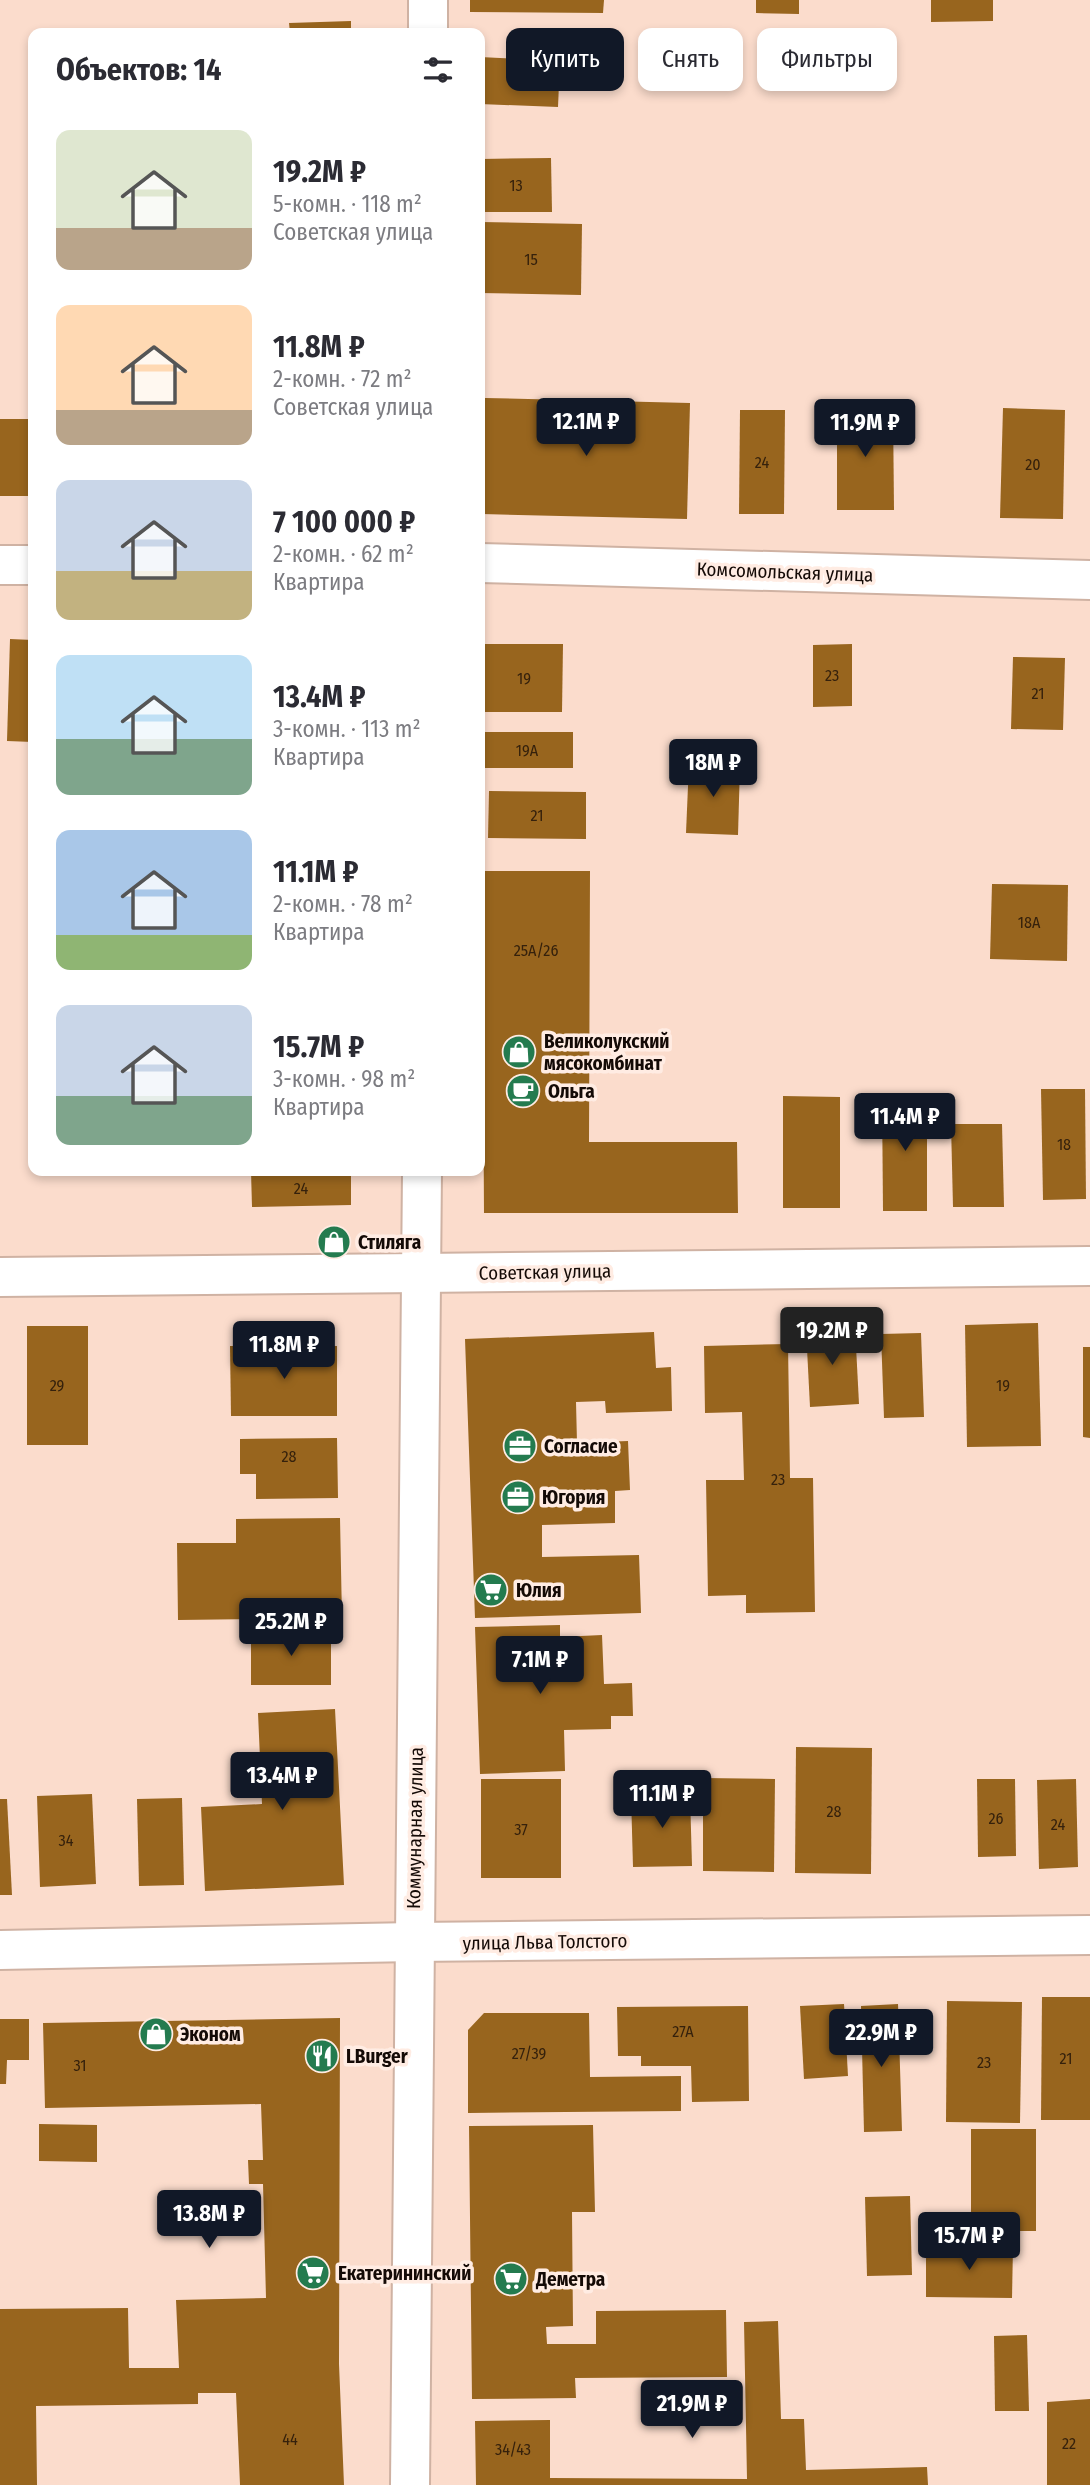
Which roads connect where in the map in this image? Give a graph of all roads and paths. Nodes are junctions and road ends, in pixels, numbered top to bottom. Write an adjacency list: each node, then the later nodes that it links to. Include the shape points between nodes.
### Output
1 (428, 0): 2 (street)
2 (428, 28)
3 (485, 564): 6 (street, Комсомольская улица)
4 (0, 565): 5 (street)
5 (28, 565)
6 (1090, 580)
7 (422, 1176): 9 (street, Коммунарная улица)
8 (1090, 1266): 9 (street, Советская улица)
9 (421, 1273): 10 (street, Советская улица); 12 (street, Коммунарная улица)
10 (0, 1276)
11 (1090, 1935): 12 (street, улица Льва Толстого)
12 (414, 1942): 13 (street, улица Льва Толстого); 14 (street, Коммунарная улица)
13 (0, 1950)
14 (411, 2485)

